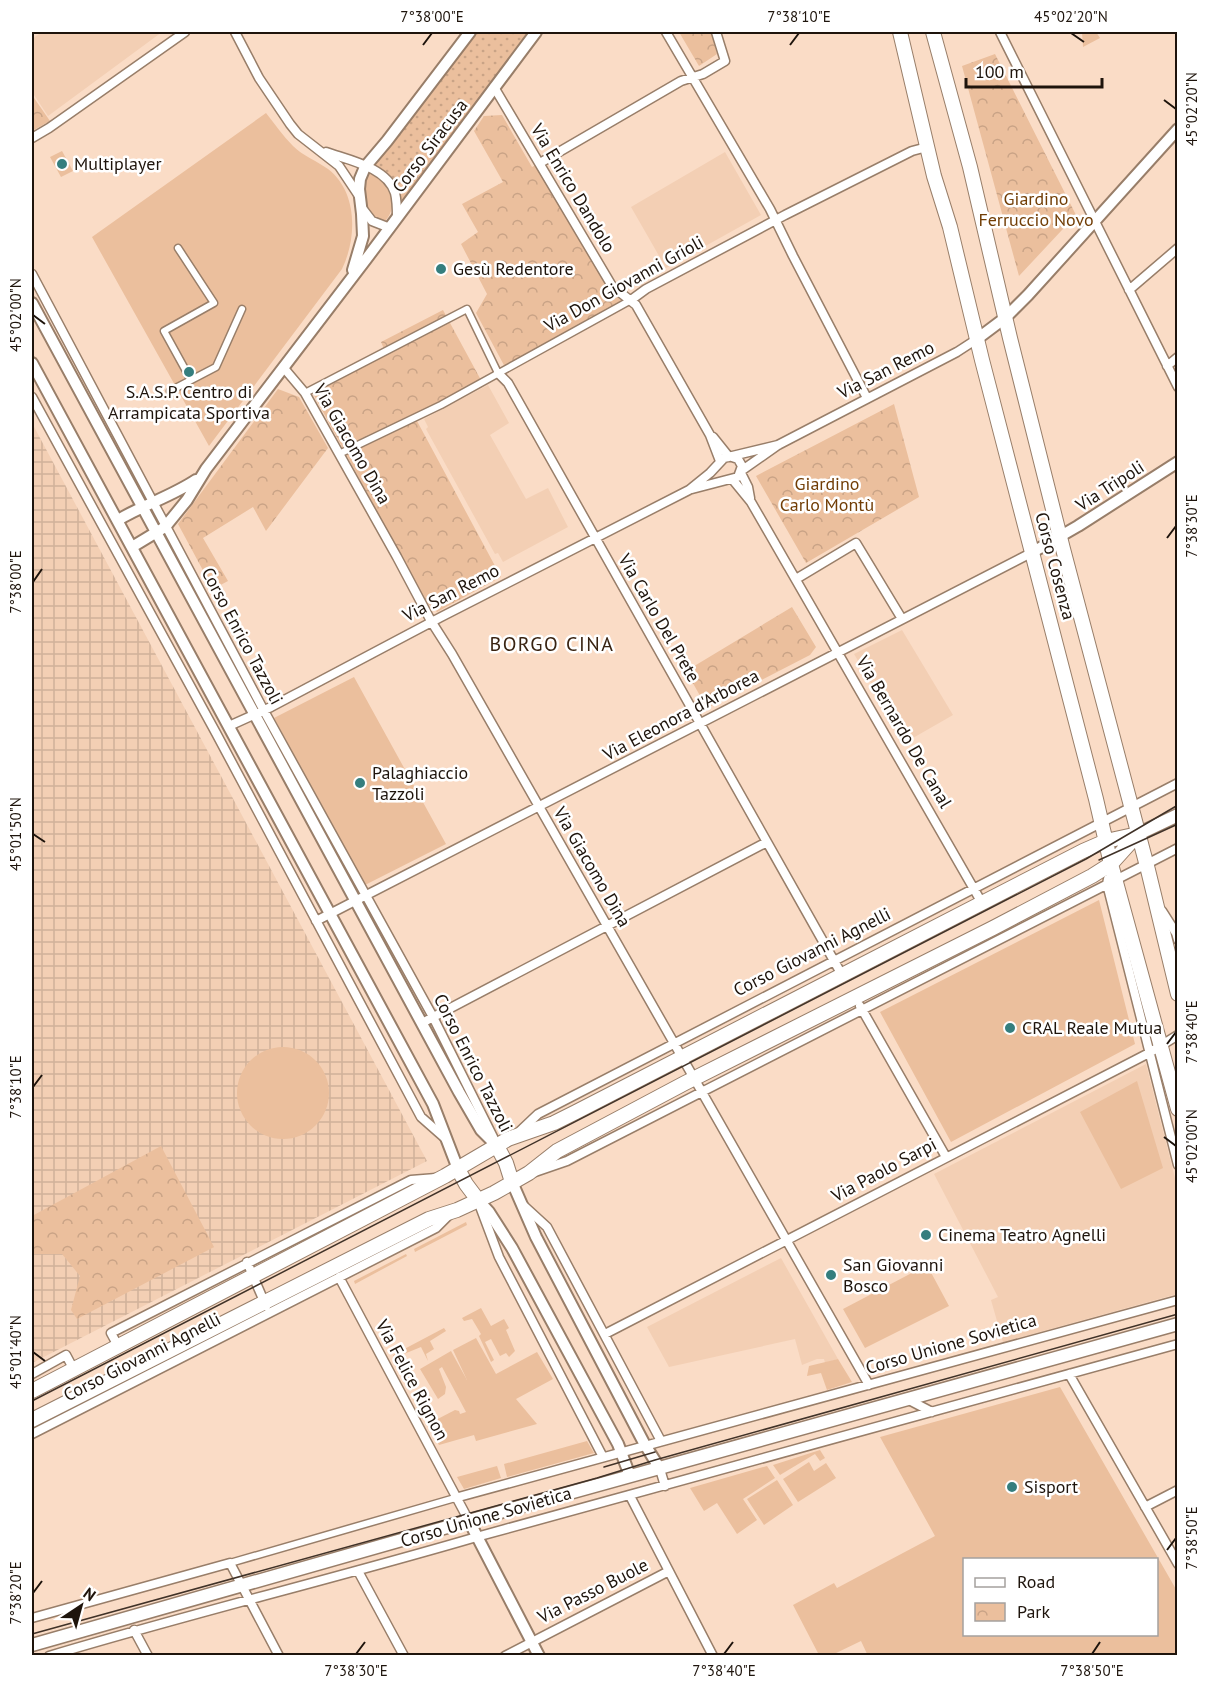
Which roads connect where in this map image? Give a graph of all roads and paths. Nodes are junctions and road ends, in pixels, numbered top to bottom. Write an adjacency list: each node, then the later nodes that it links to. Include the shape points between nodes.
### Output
1 (185, 32): 13 (street)
2 (235, 32): 15 (street, via 275,104 298,134)
3 (469, 32): 17 (street, Corso Siracusa)
4 (536, 32): 11 (street, Corso Siracusa)
5 (666, 32): 10 (street)
6 (716, 32): 10 (street, via 725,61)
7 (900, 32): 14 (main road, Corso Cosenza)
8 (933, 32): 31 (main road, Corso Cosenza)
9 (1000, 32): 21 (street)
10 (693, 77): 16 (street); 20 (street)
11 (494, 87): 16 (street, Via Enrico Dandolo); 19 (street, Corso Siracusa)
12 (1178, 129): 21 (street, Via San Remo)
13 (32, 138)
14 (927, 147): 20 (street, Via Don Giovanni Grioli); 32 (main road, Corso Cosenza)
15 (318, 149): 17 (street); 18 (street, via 339,166)
16 (540, 163): 28 (street, Via Enrico Dandolo, via 612,286)
17 (365, 167): 18 (street, Corso Siracusa, via 360,178); 19 (street, via 391,185)
18 (360, 202): 22 (street, via 372,221); 26 (street, Corso Siracusa, via 363,236)
19 (397, 217): 22 (street, Corso Siracusa)
20 (775, 220): 28 (street, Via Don Giovanni Grioli); 43 (street)
21 (1094, 220): 27 (street); 31 (street, Via San Remo)
22 (390, 228): 26 (street, Corso Siracusa)
23 (178, 248): 38 (street, via 214,303 164,331)
24 (1178, 248): 27 (street)
25 (32, 274): 55 (street, Corso Enrico Tazzoli)
26 (350, 279): 36 (street, Corso Siracusa)
27 (1129, 290): 35 (street)
28 (631, 300): 37 (street, Via Don Giovanni Grioli); 44 (street)
29 (32, 303): 55 (street, Corso Enrico Tazzoli)
30 (242, 309): 38 (street, via 216,367)
31 (1005, 318): 32 (street, Via San Remo); 58 (main road, Corso Cosenza)
32 (977, 339): 43 (street, Via San Remo); 61 (main road, Corso Cosenza)
33 (1178, 357): 35 (street)
34 (32, 363): 56 (street)
35 (1167, 366): 39 (street)
36 (283, 367): 41 (street, Via Giacomo Dina); 51 (street, Corso Siracusa)
37 (498, 373): 41 (street, via 467,309); 46 (street, Via Don Giovanni Grioli); 59 (street, Via Carlo Del Prete, via 508,383)
38 (191, 380): 40 (street)
39 (1178, 387)
40 (170, 391)
41 (305, 393): 46 (street, Via Giacomo Dina)
42 (32, 397): 62 (street)
43 (867, 398): 45 (street, Via San Remo)
44 (710, 435): 47 (street); 49 (street)
45 (778, 445): 47 (street, Via San Remo); 50 (street, Via San Remo)
46 (339, 454): 65 (street, Via Giacomo Dina)
47 (731, 457): 49 (street); 50 (street, via 740,462)
48 (1178, 462): 58 (street, Via Tripoli)
49 (719, 464): 52 (street, via 721,476); 53 (street, Via San Remo)
50 (741, 472): 52 (street); 54 (street, Via Bernardo De Canal)
51 (199, 478): 55 (street, Corso Siracusa); 57 (street, Corso Siracusa, via 187,500)
52 (731, 480): 53 (street, Via San Remo); 54 (street, Via Bernardo De Canal)
53 (689, 490): 59 (street, Via San Remo)
54 (751, 502): 63 (street, Via Bernardo De Canal)
55 (146, 505): 56 (street, Corso Siracusa); 57 (street, Corso Enrico Tazzoli)
56 (118, 520): 60 (street)
57 (161, 530): 60 (street, Corso Siracusa); 67 (street, Corso Enrico Tazzoli)
58 (1060, 537): 61 (street, Via Eleonora d'Arborea); 72 (main road, Corso Cosenza)
59 (596, 538): 65 (street, Via San Remo); 68 (street, Via Carlo Del Prete)
60 (132, 547): 62 (street, Corso Siracusa); 69 (street)
61 (1033, 552): 64 (street, Via Eleonora d'Arborea); 74 (main road, Corso Cosenza)
62 (119, 554): 85 (street)
63 (796, 579): 64 (street, via 856,543); 66 (street, Via Bernardo De Canal)
64 (902, 619): 66 (street, Via Eleonora d'Arborea)
65 (431, 621): 67 (street, Via San Remo); 71 (street, Via Giacomo Dina)
66 (838, 652): 68 (street, Via Eleonora d'Arborea); 80 (street, Via Bernardo De Canal)
67 (259, 711): 69 (street, Via San Remo); 81 (street, Corso Enrico Tazzoli)
68 (700, 723): 71 (street, Via Eleonora d'Arborea); 76 (street, Via Carlo Del Prete)
69 (229, 726): 84 (street)
70 (1178, 783): 72 (street, Corso Giovanni Agnelli)
71 (539, 807): 81 (street, Via Eleonora d'Arborea); 86 (street, Via Giacomo Dina)
72 (1131, 807): 74 (street, Corso Giovanni Agnelli); 75 (main road, Corso Cosenza)
73 (1178, 814): 75 (main road, Corso Giovanni Agnelli)
74 (1103, 831): 75 (main road, Corso Giovanni Agnelli); 79 (main road, Corso Cosenza); 80 (street, Corso Giovanni Agnelli); 83 (main road, Corso Giovanni Agnelli, via 1083,851)
75 (1138, 834): 78 (main road, Corso Cosenza); 79 (main road, Corso Giovanni Agnelli)
76 (767, 842): 86 (street); 89 (street, Via Carlo Del Prete)
77 (1178, 848): 78 (street, Corso Giovanni Agnelli)
78 (1147, 864): 79 (street, Corso Giovanni Agnelli); 82 (main road, Corso Cosenza)
79 (1111, 874): 87 (street, Corso Giovanni Agnelli); 87 (main road, Corso Giovanni Agnelli, via 1092,876); 97 (main road, Corso Cosenza)
80 (974, 888): 83 (street, Via Bernardo De Canal); 89 (street, Corso Giovanni Agnelli)
81 (361, 898): 84 (street, Via Eleonora d'Arborea); 93 (street, Corso Enrico Tazzoli); 94 (street, Corso Enrico Tazzoli)
82 (1156, 902): 88 (street, Corso Cosenza); 91 (main road, Corso Cosenza)
83 (982, 903): 90 (main road, Corso Giovanni Agnelli)
84 (330, 914): 85 (street, Via Eleonora d'Arborea); 103 (street, via 433,1104)
85 (316, 921): 103 (street, via 422,1117)
86 (607, 926): 93 (street); 96 (street, Via Giacomo Dina)
87 (996, 934): 92 (main road, Corso Giovanni Agnelli)
88 (1178, 940)
89 (834, 961): 90 (street, Via Carlo Del Prete); 96 (street, Corso Giovanni Agnelli)
90 (842, 975): 98 (main road, Corso Giovanni Agnelli)
91 (1178, 994)
92 (858, 1003): 99 (main road, Corso Giovanni Agnelli); 100 (street, Corso Giovanni Agnelli); 105 (street)
93 (433, 1017): 94 (street); 104 (street, Corso Enrico Tazzoli)
94 (422, 1023): 104 (street, Corso Enrico Tazzoli, via 482,1130)
95 (1178, 1035): 97 (street, Via Paolo Sarpi)
96 (674, 1043): 98 (street, Via Giacomo Dina); 102 (street, Corso Giovanni Agnelli, via 538,1114)
97 (1155, 1049): 101 (main road, Corso Cosenza); 105 (street, Via Paolo Sarpi); 106 (street, Corso Cosenza)
98 (682, 1057): 99 (street, Via Giacomo Dina); 102 (main road, Corso Giovanni Agnelli, via 554,1123)
99 (694, 1078): 100 (street, Via Giacomo Dina); 108 (main road, Corso Giovanni Agnelli, via 557,1151)
100 (702, 1092): 108 (street, Corso Giovanni Agnelli, via 567,1161); 114 (street, Via Giacomo Dina)
101 (1178, 1109)
102 (514, 1137): 104 (main road, Corso Giovanni Agnelli)
103 (446, 1139): 107 (street)
104 (497, 1146): 107 (main road, Corso Giovanni Agnelli); 110 (main road)
105 (946, 1157): 114 (street, Via Paolo Sarpi)
106 (1178, 1165)
107 (458, 1169): 109 (main road, Corso Giovanni Agnelli); 111 (main road)
108 (529, 1173): 110 (main road, Corso Giovanni Agnelli)
109 (443, 1178): 115 (street, Corso Giovanni Agnelli, via 411,1180); 116 (main road, Corso Giovanni Agnelli)
110 (512, 1182): 111 (main road, Corso Giovanni Agnelli); 112 (street)
111 (478, 1200): 113 (main road, Corso Giovanni Agnelli); 135 (street, via 512,1248); 136 (street, via 499,1257)
112 (522, 1205): 121 (street, via 547,1227); 134 (street)
113 (455, 1210): 117 (street, Corso Giovanni Agnelli, via 436,1228); 119 (main road, Corso Giovanni Agnelli, via 429,1219)
114 (786, 1240): 121 (street, Via Paolo Sarpi); 127 (street, Via Giacomo Dina)
115 (247, 1262): 116 (street); 123 (street, Corso Giovanni Agnelli, via 111,1333)
116 (254, 1277): 119 (street); 123 (main road, Corso Giovanni Agnelli)
117 (339, 1277): 119 (street, Corso Giovanni Agnelli); 142 (street, Via Felice Rignon)
118 (1178, 1300): 127 (street, Corso Unione Sovietica)
119 (267, 1308): 131 (main road, Corso Giovanni Agnelli); 132 (street, Corso Giovanni Agnelli)
120 (1178, 1324): 129 (main road, Corso Unione Sovietica)
121 (605, 1334): 133 (street)
122 (1178, 1344): 126 (street, Corso Unione Sovietica)
123 (118, 1346): 124 (main road, Corso Giovanni Agnelli)
124 (73, 1368): 125 (street, Corso Giovanni Agnelli, via 66,1355); 128 (main road, Corso Giovanni Agnelli)
125 (32, 1374)
126 (1069, 1374): 130 (street, Corso Unione Sovietica); 143 (street)
127 (869, 1386): 133 (street, Corso Unione Sovietica)
128 (32, 1391)
129 (909, 1400): 130 (street); 137 (main road, Corso Unione Sovietica)
130 (932, 1412): 139 (street, Corso Unione Sovietica)
131 (32, 1420)
132 (32, 1434)
133 (661, 1441): 134 (street, Corso Unione Sovietica)
134 (646, 1445): 135 (street, Corso Unione Sovietica); 137 (street)
135 (621, 1452): 136 (street, Corso Unione Sovietica); 138 (street)
136 (603, 1456): 142 (street, Corso Unione Sovietica)
137 (660, 1469): 138 (main road, Corso Unione Sovietica); 139 (street)
138 (630, 1476): 144 (main road, Corso Unione Sovietica)
139 (664, 1486): 141 (street, Corso Unione Sovietica)
140 (1178, 1490): 143 (street)
141 (630, 1496): 145 (street, Corso Unione Sovietica); 149 (street)
142 (455, 1498): 144 (street, Corso Unione Sovietica); 146 (street, Corso Unione Sovietica)
143 (1145, 1507): 147 (street)
144 (469, 1521): 145 (street, Via Passo Buole); 150 (main road, Corso Unione Sovietica)
145 (477, 1537): 148 (street, Corso Unione Sovietica); 154 (street, Via Passo Buole)
146 (230, 1563): 150 (street); 152 (street, Corso Unione Sovietica)
147 (1178, 1564)
148 (358, 1571): 151 (street, Corso Unione Sovietica); 159 (street)
149 (669, 1571): 154 (street, Via Passo Buole); 162 (street)
150 (242, 1585): 151 (street); 155 (main road, Corso Unione Sovietica)
151 (250, 1600): 153 (street, Corso Unione Sovietica); 158 (street)
152 (32, 1618)
153 (134, 1630): 156 (street, Corso Unione Sovietica); 157 (street)
154 (532, 1642): 160 (street); 161 (street, Via Passo Buole)
155 (32, 1646)
156 (49, 1656)
157 (148, 1656)
158 (279, 1656)
159 (404, 1656)
160 (505, 1656)
161 (539, 1656)
162 (713, 1656)

